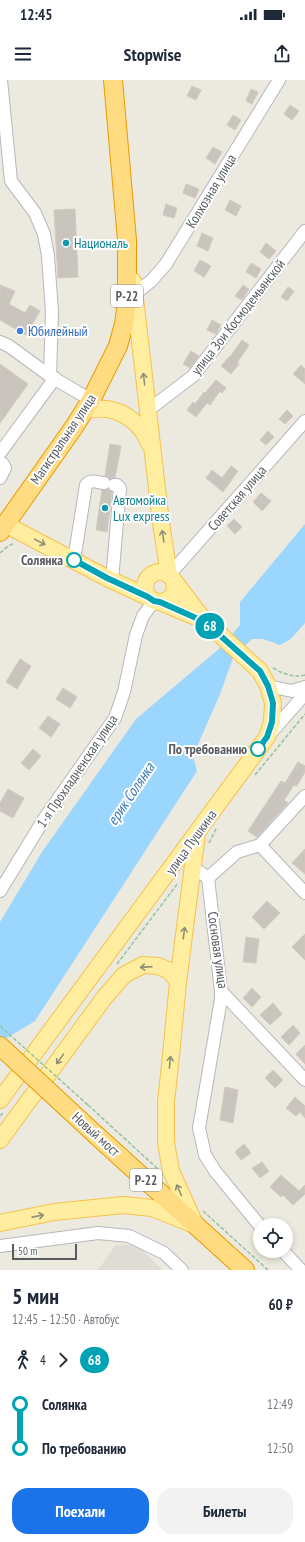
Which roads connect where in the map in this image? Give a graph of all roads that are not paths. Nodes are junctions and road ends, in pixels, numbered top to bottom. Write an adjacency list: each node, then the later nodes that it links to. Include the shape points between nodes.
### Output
1 (1, 80): 4 (street)
2 (112, 80): 6 (highway, Магистральная улица / Р-22)
3 (279, 80): 7 (street, Колхозная улица, via 166,264)
4 (5, 179): 9 (street, via 35,213 44,234 52,312)
5 (305, 231): 11 (street, улица Зои Космодемьянской, via 193,376)
6 (126, 240): 7 (main road); 10 (highway, Магистральная улица / Р-22, via 127,302 124,324 118,346)
7 (135, 294): 11 (main road, one-way to 7)
8 (0, 342): 9 (street)
9 (52, 377): 10 (street); 13 (street)
10 (88, 405): 14 (main road, via 108,409 130,418 141,428 148,440); 16 (highway, Магистральная улица / Р-22)
11 (147, 411): 14 (main road)
12 (305, 421): 18 (street, Советская улица)
13 (1, 460): 15 (street, via 5,468)
14 (154, 462): 18 (main road, one-way to 14, via 161,522)
15 (0, 478)
16 (2, 526): 17 (main road, улица Пушкина, one-way to 17)
17 (74, 560): 19 (main road, улица Пушкина); 19 (street, via 86,485 91,481 118,485 120,488)
18 (172, 579): 20 (main road, via 175,592 173,596 165,602); 20 (main road, via 162,572 151,575 145,585); 21 (main road)
19 (112, 580): 20 (main road, улица Пушкина)
20 (154, 600): 21 (main road, улица Пушкина); 31 (street, 1-я Прохладненская улица, via 140,622 124,692 115,718 44,819)
21 (205, 622): 22 (main road, улица Пушкина, via 260,671)
22 (268, 686): 23 (street, via 292,692); 25 (main road, улица Пушкина, via 273,703 272,722)
23 (305, 687)
24 (305, 694): 25 (street)
25 (267, 737): 27 (main road, улица Пушкина)
26 (305, 796): 28 (street)
27 (198, 833): 29 (main road); 37 (main road, улица Пушкина)
28 (260, 845): 30 (street, via 237,852); 32 (street)
29 (192, 870): 30 (street); 33 (main road, one-way to 29)
30 (208, 878): 34 (street, Сосновая улица)
31 (0, 891)
32 (305, 893)
33 (178, 982): 38 (main road, one-way to 38, via 170,971 158,966 143,965 124,975 104,998); 41 (main road, one-way to 33, via 171,1171 166,1143 166,1102)
34 (221, 991): 36 (street, Сосновая улица); 39 (street, via 199,1128 205,1155)
35 (0, 1046): 41 (highway, Новый мост / Р-22, bridge)
36 (305, 1080)
37 (0, 1100)
38 (0, 1140)
39 (253, 1218)
40 (0, 1223): 41 (main road, one-way to 41, via 54,1212 123,1205 152,1208)
41 (196, 1225): 46 (highway, Новый мост / Р-22)
42 (0, 1246): 45 (street, via 98,1233 130,1236 164,1253)
43 (291, 1258): 44 (street)
44 (301, 1266)
45 (182, 1270)
46 (245, 1270)

